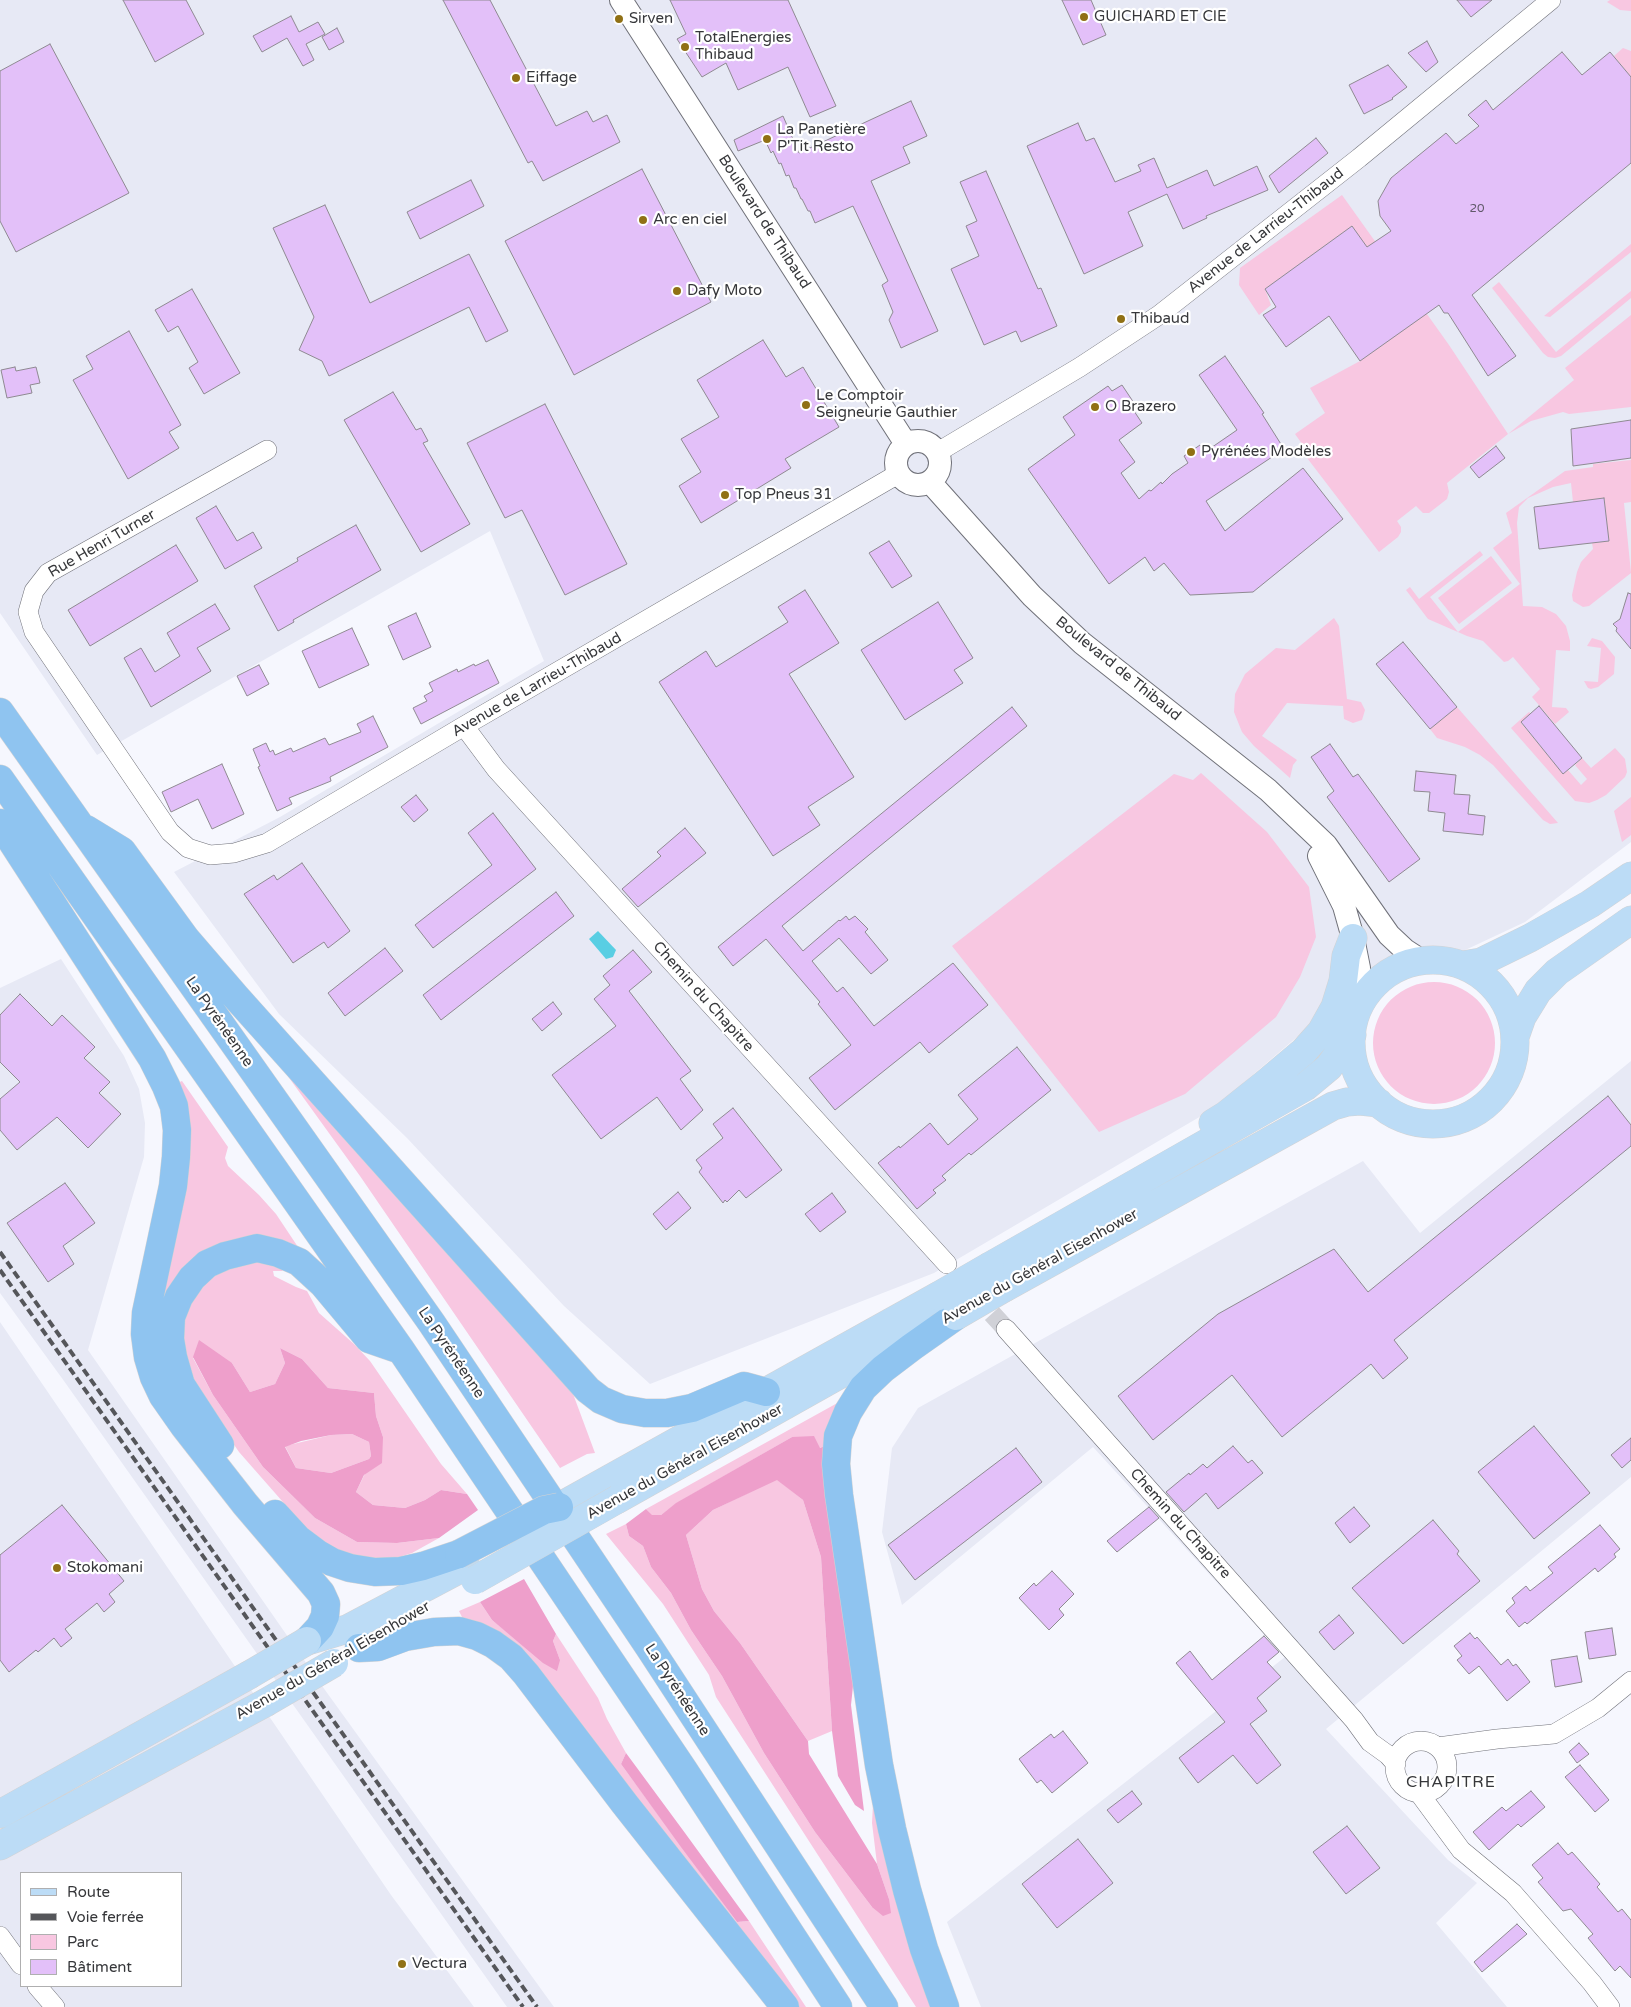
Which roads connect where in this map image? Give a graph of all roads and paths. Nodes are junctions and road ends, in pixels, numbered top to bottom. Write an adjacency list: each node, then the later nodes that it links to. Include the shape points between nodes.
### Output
1 (621, 0): 3 (street, Boulevard de Thibaud)
2 (1551, 0): 5 (street, Avenue de Larrieu-Thibaud, via 1359,158 1159,315 1080,367)
3 (906, 444): 5 (street, via 920,440); 6 (street, via 897,454)
4 (267, 450): 14 (street, Rue Henri Turner, via 48,573 34,591 28,612 34,632)
5 (938, 452): 7 (street, via 938,472)
6 (898, 474): 7 (street, via 903,480 916,485); 9 (street, Avenue de Larrieu-Thibaud)
7 (930, 482): 11 (street, Boulevard de Thibaud, via 1032,596 1082,643 1261,785)
8 (0, 712): 13 (highway, La Pyrénéenne)
9 (464, 726): 14 (street, Avenue de Larrieu-Thibaud, via 268,843 234,853 210,855 188,848); 24 (street, Chemin du Chapitre, via 496,769)
10 (0, 779): 28 (highway)
11 (1299, 821): 17 (street, Boulevard de Thibaud, via 1333,882); 18 (street, Boulevard de Thibaud, via 1326,846 1389,935)
12 (0, 823): 33 (highway, via 152,1058 174,1106 176,1157 173,1186 146,1313 148,1357 154,1377 184,1426 321,1593 326,1604 324,1616 320,1627)
13 (78, 825): 29 (highway, via 122,850 186,939 236,997 588,1390 622,1409 652,1413 692,1408 744,1386); 52 (highway, La Pyrénéenne, via 431,1322)
14 (170, 832)
15 (1631, 876): 19 (main road, via 1530,938 1481,962)
16 (1631, 920): 21 (main road, via 1557,972 1538,992 1522,1017)
17 (1353, 938): 20 (street, Boulevard de Thibaud, via 1359,968); 23 (main road, via 1335,1007 1321,1032 1304,1051 1226,1115 1182,1141)
18 (1422, 961): 19 (main road); 20 (main road, via 1406,965 1376,984 1365,997)
19 (1463, 965): 21 (main road, via 1490,982 1500,994 1508,1007)
20 (1354, 1024): 22 (main road, via 1352,1054 1357,1073); 23 (main road, Avenue du Général Eisenhower, via 1329,1068 1305,1087)
21 (1515, 1037): 22 (main road, via 1510,1072 1502,1087 1476,1112 1444,1124 1426,1124 1393,1114)
22 (1379, 1103): 25 (main road, Avenue du Général Eisenhower, via 1360,1101 1333,1106)
23 (1158, 1171): 25 (main road, Avenue du Général Eisenhower)
24 (947, 1264)
25 (998, 1276): 26 (main road, Avenue du Général Eisenhower, bridge); 29 (main road, Avenue du Général Eisenhower, bridge, via 938,1296)
26 (956, 1316): 30 (main road, Avenue du Général Eisenhower, via 910,1335); 53 (highway, via 890,1363 863,1388 838,1436 836,1464 855,1610 888,1810 924,1949)
27 (1006, 1329): 36 (street, Chemin du Chapitre)
28 (400, 1350): 32 (highway, via 369,1339 323,1284 298,1262 257,1248 207,1264 179,1297 171,1317 171,1348 181,1385 246,1480 298,1539 332,1562 350,1568 375,1572 423,1566); 51 (highway, via 683,1769)
29 (766, 1392): 30 (main road, Avenue du Général Eisenhower)
30 (611, 1490): 31 (main road, Avenue du Général Eisenhower); 32 (main road, Avenue du Général Eisenhower, bridge)
31 (559, 1507): 32 (highway, bridge, via 544,1510)
32 (467, 1567): 33 (main road, Avenue du Général Eisenhower, via 347,1629); 34 (main road, Avenue du Général Eisenhower)
33 (307, 1641): 43 (main road, Avenue du Général Eisenhower, bridge)
34 (360, 1648): 45 (main road, Avenue du Général Eisenhower, bridge, via 266,1703); 50 (highway, via 378,1647 405,1637 434,1632 459,1631 477,1636 511,1657)
35 (1631, 1681): 38 (street, via 1598,1708 1554,1734)
36 (1354, 1720): 37 (street, Chemin du Chapitre, via 1375,1734); 40 (street, Chemin du Chapitre, via 1370,1742)
37 (1408, 1744): 39 (street, via 1424,1741); 40 (street)
38 (1470, 1744): 39 (street); 41 (street)
39 (1438, 1747): 41 (street, via 1444,1753)
40 (1396, 1764): 42 (street, via 1399,1780 1411,1791)
41 (1444, 1776): 42 (street, via 1427,1792); 44 (street)
42 (1420, 1793): 44 (street)
43 (0, 1814)
44 (1447, 1831): 54 (street, via 1462,1850 1513,1893)
45 (0, 1846)
46 (0, 1936): 47 (street)
47 (20, 1964)
48 (37, 1987): 49 (street)
49 (55, 2007)
50 (785, 2007)
51 (838, 2007)
52 (884, 2007)
53 (946, 2007)
54 (1610, 2007)

